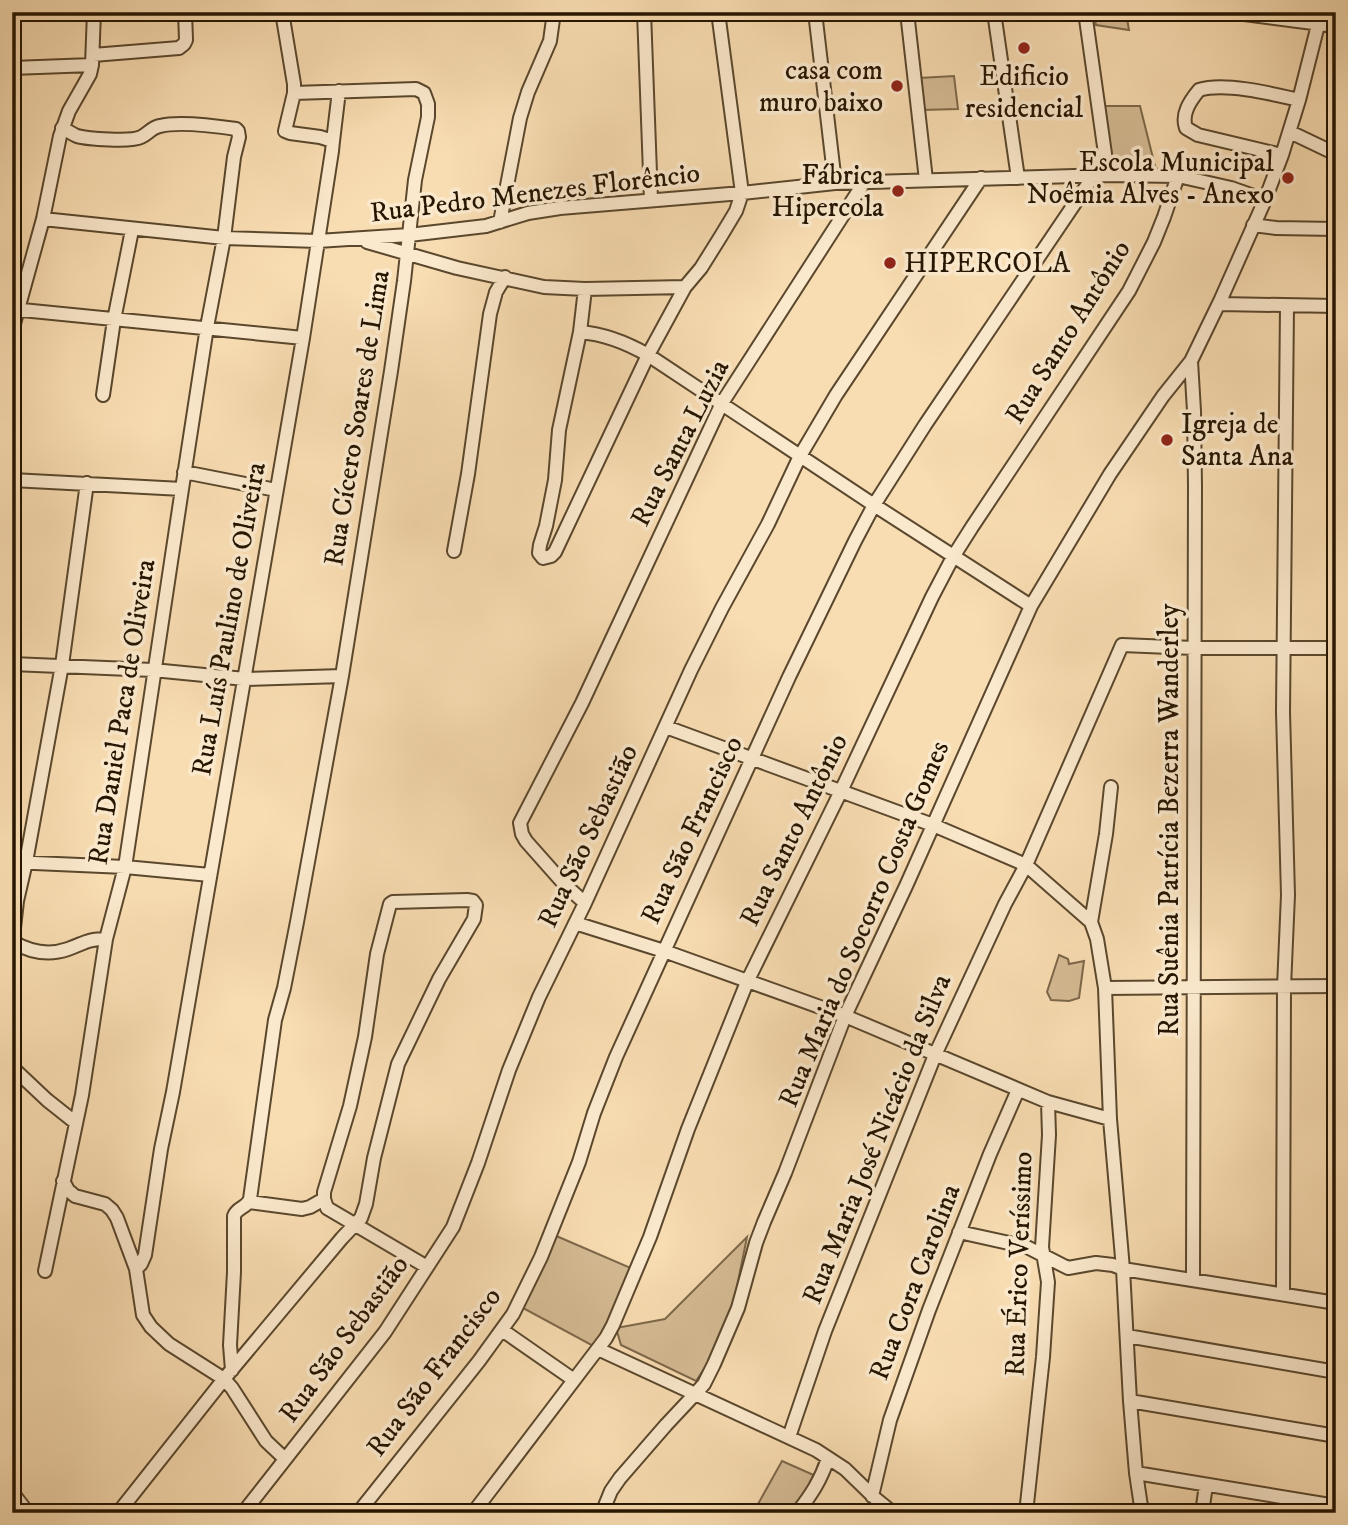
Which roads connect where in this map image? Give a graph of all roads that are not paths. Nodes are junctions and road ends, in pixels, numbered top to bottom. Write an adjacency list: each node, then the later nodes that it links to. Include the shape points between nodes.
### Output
1 (94, 12): 15 (street)
2 (185, 12): 15 (street, via 186,40 179,48)
3 (282, 12): 18 (street)
4 (554, 12): 37 (street, via 550,41 520,118)
5 (644, 12): 34 (street)
6 (718, 12): 33 (street)
7 (815, 12): 32 (street)
8 (907, 12): 30 (street)
9 (994, 12): 29 (street)
10 (1085, 12): 26 (street)
11 (1324, 12): 13 (street, Rua Maria do Socorro Costa Gomes)
12 (1232, 13): 13 (street)
13 (1318, 25): 14 (street); 19 (street, Rua Maria do Socorro Costa Gomes)
14 (1336, 26)
15 (93, 60): 16 (street); 20 (street)
16 (12, 68)
17 (339, 91): 18 (street, Rua Cícero Soares de Lima); 22 (street, Rua Luís Paulino de Oliveira); 41 (street, Rua Cícero Soares de Lima, via 416,89 426,97 428,117)
18 (294, 93): 22 (street, via 285,131)
19 (1299, 100): 21 (street, Rua Maria do Socorro Costa Gomes); 23 (street, via 1216,87 1196,94 1184,116 1186,128 1198,135)
20 (62, 128): 36 (street); 42 (street, Rua Daniel Paca de Oliveira, via 82,137 124,139 142,137 169,124 238,131)
21 (1290, 132): 23 (street, Rua Maria do Socorro Costa Gomes); 24 (street)
22 (332, 141): 44 (street, Rua Luís Paulino de Oliveira)
23 (1282, 155): 35 (street, Rua Maria do Socorro Costa Gomes)
24 (1336, 155)
25 (1094, 175): 26 (street, Rua Pedro Menezes Florêncio); 29 (street, Rua Pedro Menezes Florêncio); 68 (street, Rua São Francisco)
26 (1108, 175): 27 (street, Rua Pedro Menezes Florêncio)
27 (1178, 176): 35 (street, Rua Pedro Menezes Florêncio); 70 (street, Rua Santo Antônio, via 1154,242 1129,291)
28 (981, 178): 29 (street, Rua Pedro Menezes Florêncio); 30 (street, Rua Pedro Menezes Florêncio); 62 (street, Rua São Sebastião)
29 (1018, 178)
30 (926, 180): 31 (street, Rua Pedro Menezes Florêncio)
31 (865, 181): 32 (street, Rua Pedro Menezes Florêncio); 61 (street, Rua Santa Luzia)
32 (835, 183): 33 (street, Rua Pedro Menezes Florêncio)
33 (742, 193): 34 (street, Rua Pedro Menezes Florêncio); 47 (street, via 721,236)
34 (651, 200): 37 (street, Rua Pedro Menezes Florêncio, via 528,212)
35 (1265, 200): 38 (street, Rua Maria do Socorro Costa Gomes)
36 (43, 219): 40 (street, Rua Pedro Menezes Florêncio); 52 (street)
37 (500, 222): 41 (street, Rua Pedro Menezes Florêncio)
38 (1253, 225): 39 (street); 49 (street, Rua Maria do Socorro Costa Gomes)
39 (1336, 229)
40 (132, 230): 42 (street, Rua Pedro Menezes Florêncio); 53 (street)
41 (409, 235): 43 (street, Rua Pedro Menezes Florêncio); 45 (street, Rua Cícero Soares de Lima)
42 (224, 238): 44 (street, Rua Pedro Menezes Florêncio); 54 (street, Rua Daniel Paca de Oliveira)
43 (356, 239): 44 (street, Rua Pedro Menezes Florêncio); 45 (street)
44 (318, 241): 57 (street, Rua Luís Paulino de Oliveira)
45 (407, 253): 46 (street); 78 (street, Rua Cícero Soares de Lima)
46 (505, 277): 48 (street, via 544,287); 69 (street, via 492,302)
47 (685, 287): 48 (street); 58 (street)
48 (585, 289): 56 (street)
49 (1219, 304): 50 (street); 59 (street, Rua Maria do Socorro Costa Gomes)
50 (1287, 306): 51 (street); 73 (street)
51 (1336, 306)
52 (15, 310): 53 (street); 55 (street)
53 (114, 320): 54 (street); 60 (street)
54 (208, 327): 57 (street); 63 (street, Rua Daniel Paca de Oliveira)
55 (12, 331)
56 (580, 332): 58 (street, via 608,337); 58 (street, via 540,545 543,558 555,552)
57 (303, 338): 67 (street, Rua Luís Paulino de Oliveira)
58 (648, 355): 61 (street)
59 (1191, 360): 71 (street, Rua Maria do Socorro Costa Gomes, via 1110,474); 72 (street, Rua Suênia Patrícia Bezerra Wanderley)
60 (103, 396)
61 (722, 403): 62 (street); 90 (street, Rua Santa Luzia, via 582,703 520,823 526,841)
62 (800, 456): 68 (street); 80 (street, Rua São Sebastião)
63 (184, 472): 66 (street, Rua Daniel Paca de Oliveira); 67 (street)
64 (12, 480): 65 (street)
65 (87, 483): 66 (street); 76 (street)
66 (182, 489): 77 (street, Rua Daniel Paca de Oliveira)
67 (276, 490): 79 (street, Rua Luís Paulino de Oliveira)
68 (874, 505): 70 (street); 81 (street, Rua São Francisco)
69 (454, 551)
70 (953, 556): 71 (street); 83 (street, Rua Santo Antônio)
71 (1031, 606): 84 (street, Rua Maria do Socorro Costa Gomes)
72 (1194, 648): 73 (street); 87 (street, Rua Maria José Nicácio da Silva, via 1122,645); 98 (street, Rua Suênia Patrícia Bezerra Wanderley)
73 (1284, 648): 74 (street); 100 (street, via 1288,895)
74 (1336, 648)
75 (12, 664): 76 (street)
76 (62, 665): 77 (street); 86 (street)
77 (153, 670): 79 (street); 88 (street, Rua Daniel Paca de Oliveira)
78 (342, 676): 79 (street); 111 (street, Rua Cícero Soares de Lima, via 275,1020)
79 (246, 678): 89 (street, Rua Luís Paulino de Oliveira)
80 (666, 727): 81 (street); 90 (street, Rua São Sebastião)
81 (752, 759): 83 (street); 96 (street, Rua São Francisco)
82 (1111, 787): 92 (street)
83 (841, 791): 84 (street); 97 (street, Rua Santo Antônio)
84 (933, 825): 87 (street); 102 (street, Rua Maria do Socorro Costa Gomes)
85 (12, 862): 86 (street)
86 (26, 863): 88 (street); 91 (street)
87 (1026, 865): 92 (street); 103 (street, Rua Maria José Nicácio da Silva)
88 (125, 867): 89 (street); 94 (street, Rua Daniel Paca de Oliveira)
89 (210, 875): 116 (street, Rua Luís Paulino de Oliveira, via 145,1255)
90 (585, 903): 93 (street, Rua São Sebastião)
91 (14, 914): 95 (street)
92 (1091, 922): 101 (street)
93 (575, 923): 96 (street); 115 (street, Rua São Sebastião, via 509,1070 453,1227)
94 (106, 939): 95 (street, via 50,953); 108 (street, Rua Daniel Paca de Oliveira)
95 (13, 944)
96 (664, 951): 97 (street); 122 (street, Rua São Francisco, via 616,1057 541,1257)
97 (747, 982): 102 (street); 124 (street, Rua Santo Antônio, via 650,1237)
98 (1194, 986): 100 (street); 101 (street); 119 (street, Rua Suênia Patrícia Bezerra Wanderley)
99 (1336, 986): 100 (street)
100 (1284, 987): 120 (street)
101 (1104, 988): 107 (street)
102 (845, 1016): 103 (street); 128 (street, Rua Maria do Socorro Costa Gomes, via 756,1243 738,1308)
103 (934, 1055): 105 (street); 131 (street, Rua Maria José Nicácio da Silva, via 825,1331)
104 (12, 1067): 108 (street)
105 (1018, 1090): 106 (street); 113 (street, Rua Cora Carolina)
106 (1048, 1102): 107 (street); 114 (street, Rua Érico Veríssimo)
107 (1110, 1119): 117 (street)
108 (76, 1123): 109 (street, Rua Daniel Paca de Oliveira)
109 (63, 1181): 116 (street, via 75,1196 112,1210); 118 (street, Rua Daniel Paca de Oliveira)
110 (324, 1199): 111 (street, via 302,1209); 112 (street, via 327,1208); 112 (street, via 350,1107 390,904 473,901 474,919 398,1064 366,1204)
111 (249, 1202): 126 (street, via 237,1210 233,1223)
112 (356, 1224): 115 (street); 126 (street)
113 (959, 1232): 114 (street); 138 (street, Rua Cora Carolina, via 890,1420)
114 (1042, 1254): 117 (street, via 1068,1268 1096,1263); 149 (street, Rua Érico Veríssimo, via 1048,1282)
115 (427, 1267): 133 (street, Rua São Sebastião, via 384,1332)
116 (136, 1269): 126 (street, via 143,1315 151,1327 169,1344)
117 (1123, 1269): 119 (street); 123 (street)
118 (45, 1271)
119 (1193, 1280): 120 (street)
120 (1283, 1294): 121 (street)
121 (1336, 1303)
122 (502, 1330): 127 (street); 144 (street, Rua São Francisco)
123 (1127, 1336): 125 (street); 129 (street)
124 (598, 1349): 127 (street, Rua Santo Antônio); 128 (street)
125 (1336, 1371)
126 (228, 1374): 133 (street, via 246,1412); 142 (street)
127 (574, 1380): 145 (street, Rua Santo Antônio)
128 (696, 1393): 131 (street); 146 (street, Rua Maria do Socorro Costa Gomes, via 620,1478)
129 (1130, 1401): 130 (street); 134 (street)
130 (1336, 1436)
131 (789, 1437): 132 (street)
132 (828, 1458): 138 (street); 147 (street, via 813,1493)
133 (285, 1459): 143 (street, Rua São Sebastião)
134 (1136, 1474): 135 (street); 150 (street)
135 (1206, 1485): 140 (street); 151 (street)
136 (1336, 1486): 139 (street)
137 (12, 1492): 141 (street)
138 (872, 1496): 148 (street)
139 (1334, 1506): 140 (street)
140 (1315, 1508)
141 (26, 1512)
142 (118, 1513)
143 (243, 1513)
144 (358, 1513)
145 (473, 1513)
146 (602, 1513)
147 (797, 1513)
148 (893, 1513)
149 (1026, 1513)
150 (1142, 1513)
151 (1202, 1513)

